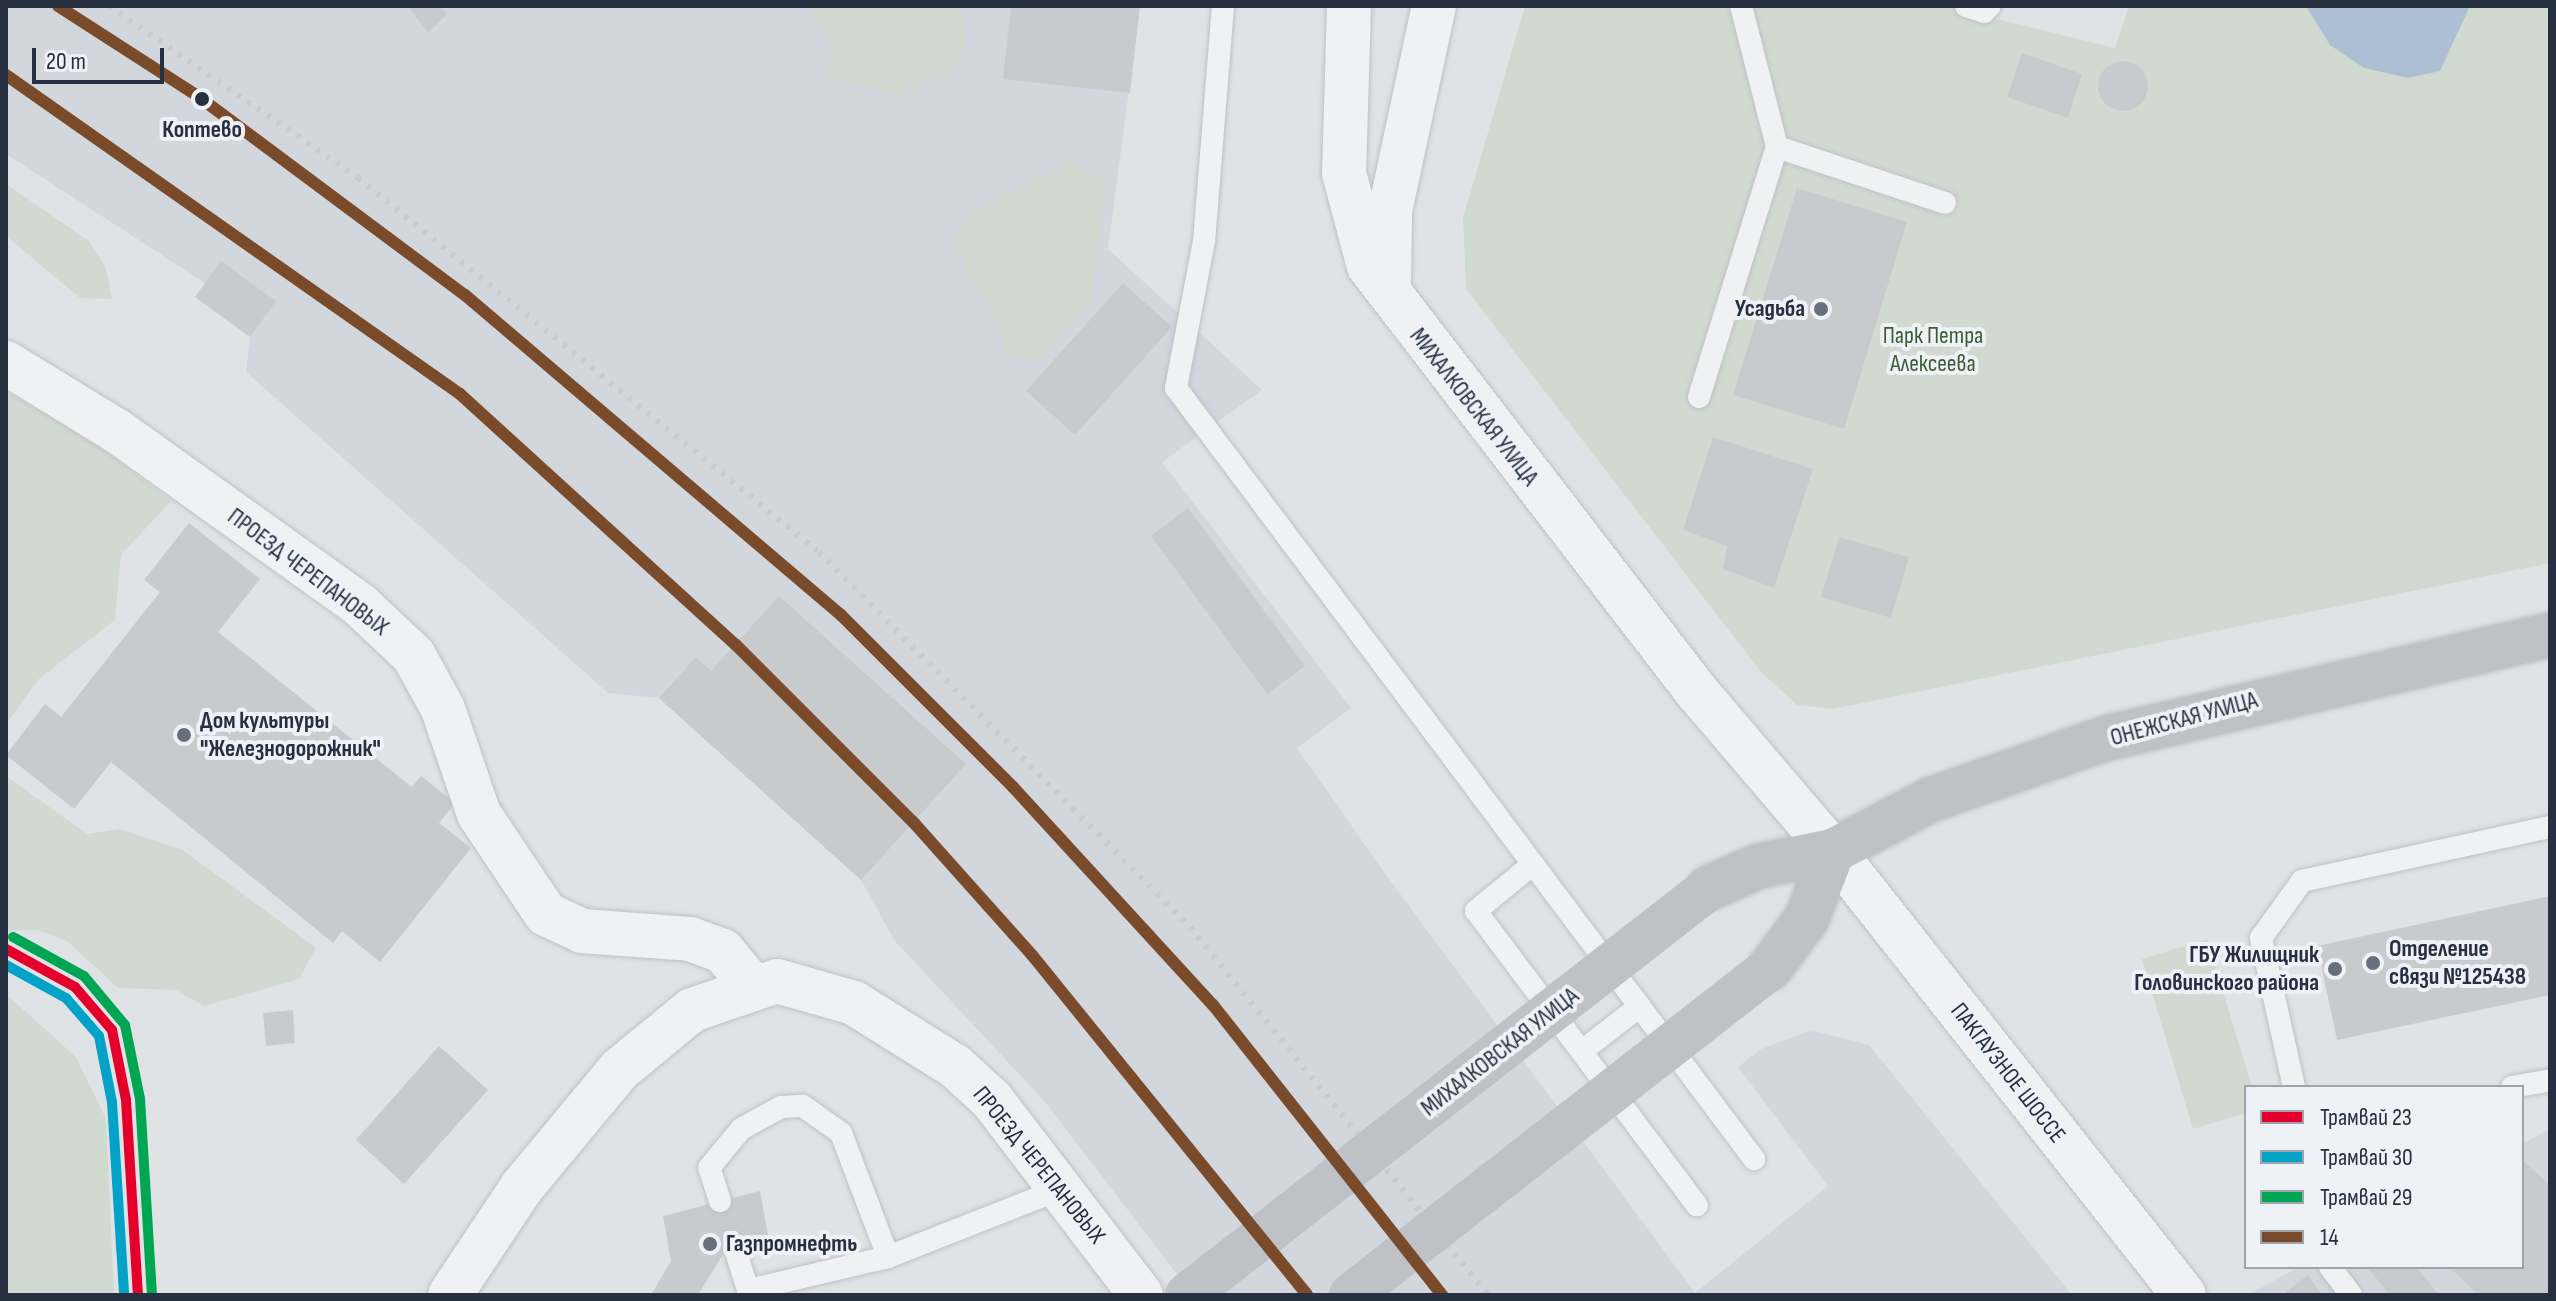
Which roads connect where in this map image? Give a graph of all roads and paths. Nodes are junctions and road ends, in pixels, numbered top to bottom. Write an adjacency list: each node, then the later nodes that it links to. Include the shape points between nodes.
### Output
1 (1223, 6): 15 (lane, via 1204,241 1176,388)
2 (1349, 6): 9 (street, МИХАЛКОВСКАЯ УЛИЦА, via 1344,173 1369,266)
3 (1434, 6): 9 (street, via 1390,211)
4 (1741, 6): 7 (lane)
5 (1966, 6): 6 (lane, via 1984,12)
6 (1990, 6)
7 (1777, 147): 8 (lane); 11 (lane)
8 (1945, 203)
9 (1391, 298): 14 (street, МИХАЛКОВСКАЯ УЛИЦА, via 1697,692)
10 (6, 363): 16 (street, ПРОЕЗД ЧЕРЕПАНОВЫХ, via 117,431 361,606 414,656 443,709 479,814 546,914 582,931 690,939 723,951)
11 (1699, 397)
12 (2550, 635): 14 (main road, ОНЕЖСКАЯ УЛИЦА, via 2107,738 1930,800)
13 (2550, 827): 20 (lane, via 2302,881 2261,938)
14 (1833, 851): 31 (main road, МИХАЛКОВСКАЯ УЛИЦА, bridge, via 1759,866 1709,888); 32 (main road, bridge, via 1807,918 1770,968); 33 (street, ПАКГАУЗНОЕ ШОССЕ)
15 (1533, 864): 17 (lane); 18 (lane, via 1476,911)
16 (751, 985): 23 (street, ПРОЕЗД ЧЕРЕПАНОВЫХ, via 777,981 828,992 911,1034 992,1100); 29 (street, ПРОЕЗД ЧЕРЕПАНОВЫХ, via 692,1010 619,1070 522,1187)
17 (1640, 1006): 18 (lane); 22 (lane)
18 (1582, 1051): 25 (lane)
19 (2550, 1080): 21 (lane)
20 (2294, 1085)
21 (2523, 1085)
22 (1754, 1159)
23 (1061, 1189): 27 (lane); 30 (street, ПРОЕЗД ЧЕРЕПАНОВЫХ)
24 (720, 1201): 27 (lane, via 709,1168 741,1129 771,1111 803,1106 841,1133)
25 (1697, 1205)
26 (735, 1249): 27 (lane, via 748,1290)
27 (888, 1257)
28 (2332, 1269): 34 (lane)
29 (450, 1295)
30 (1141, 1295)
31 (1187, 1295)
32 (1351, 1295)
33 (2184, 1295)
34 (2351, 1295)

